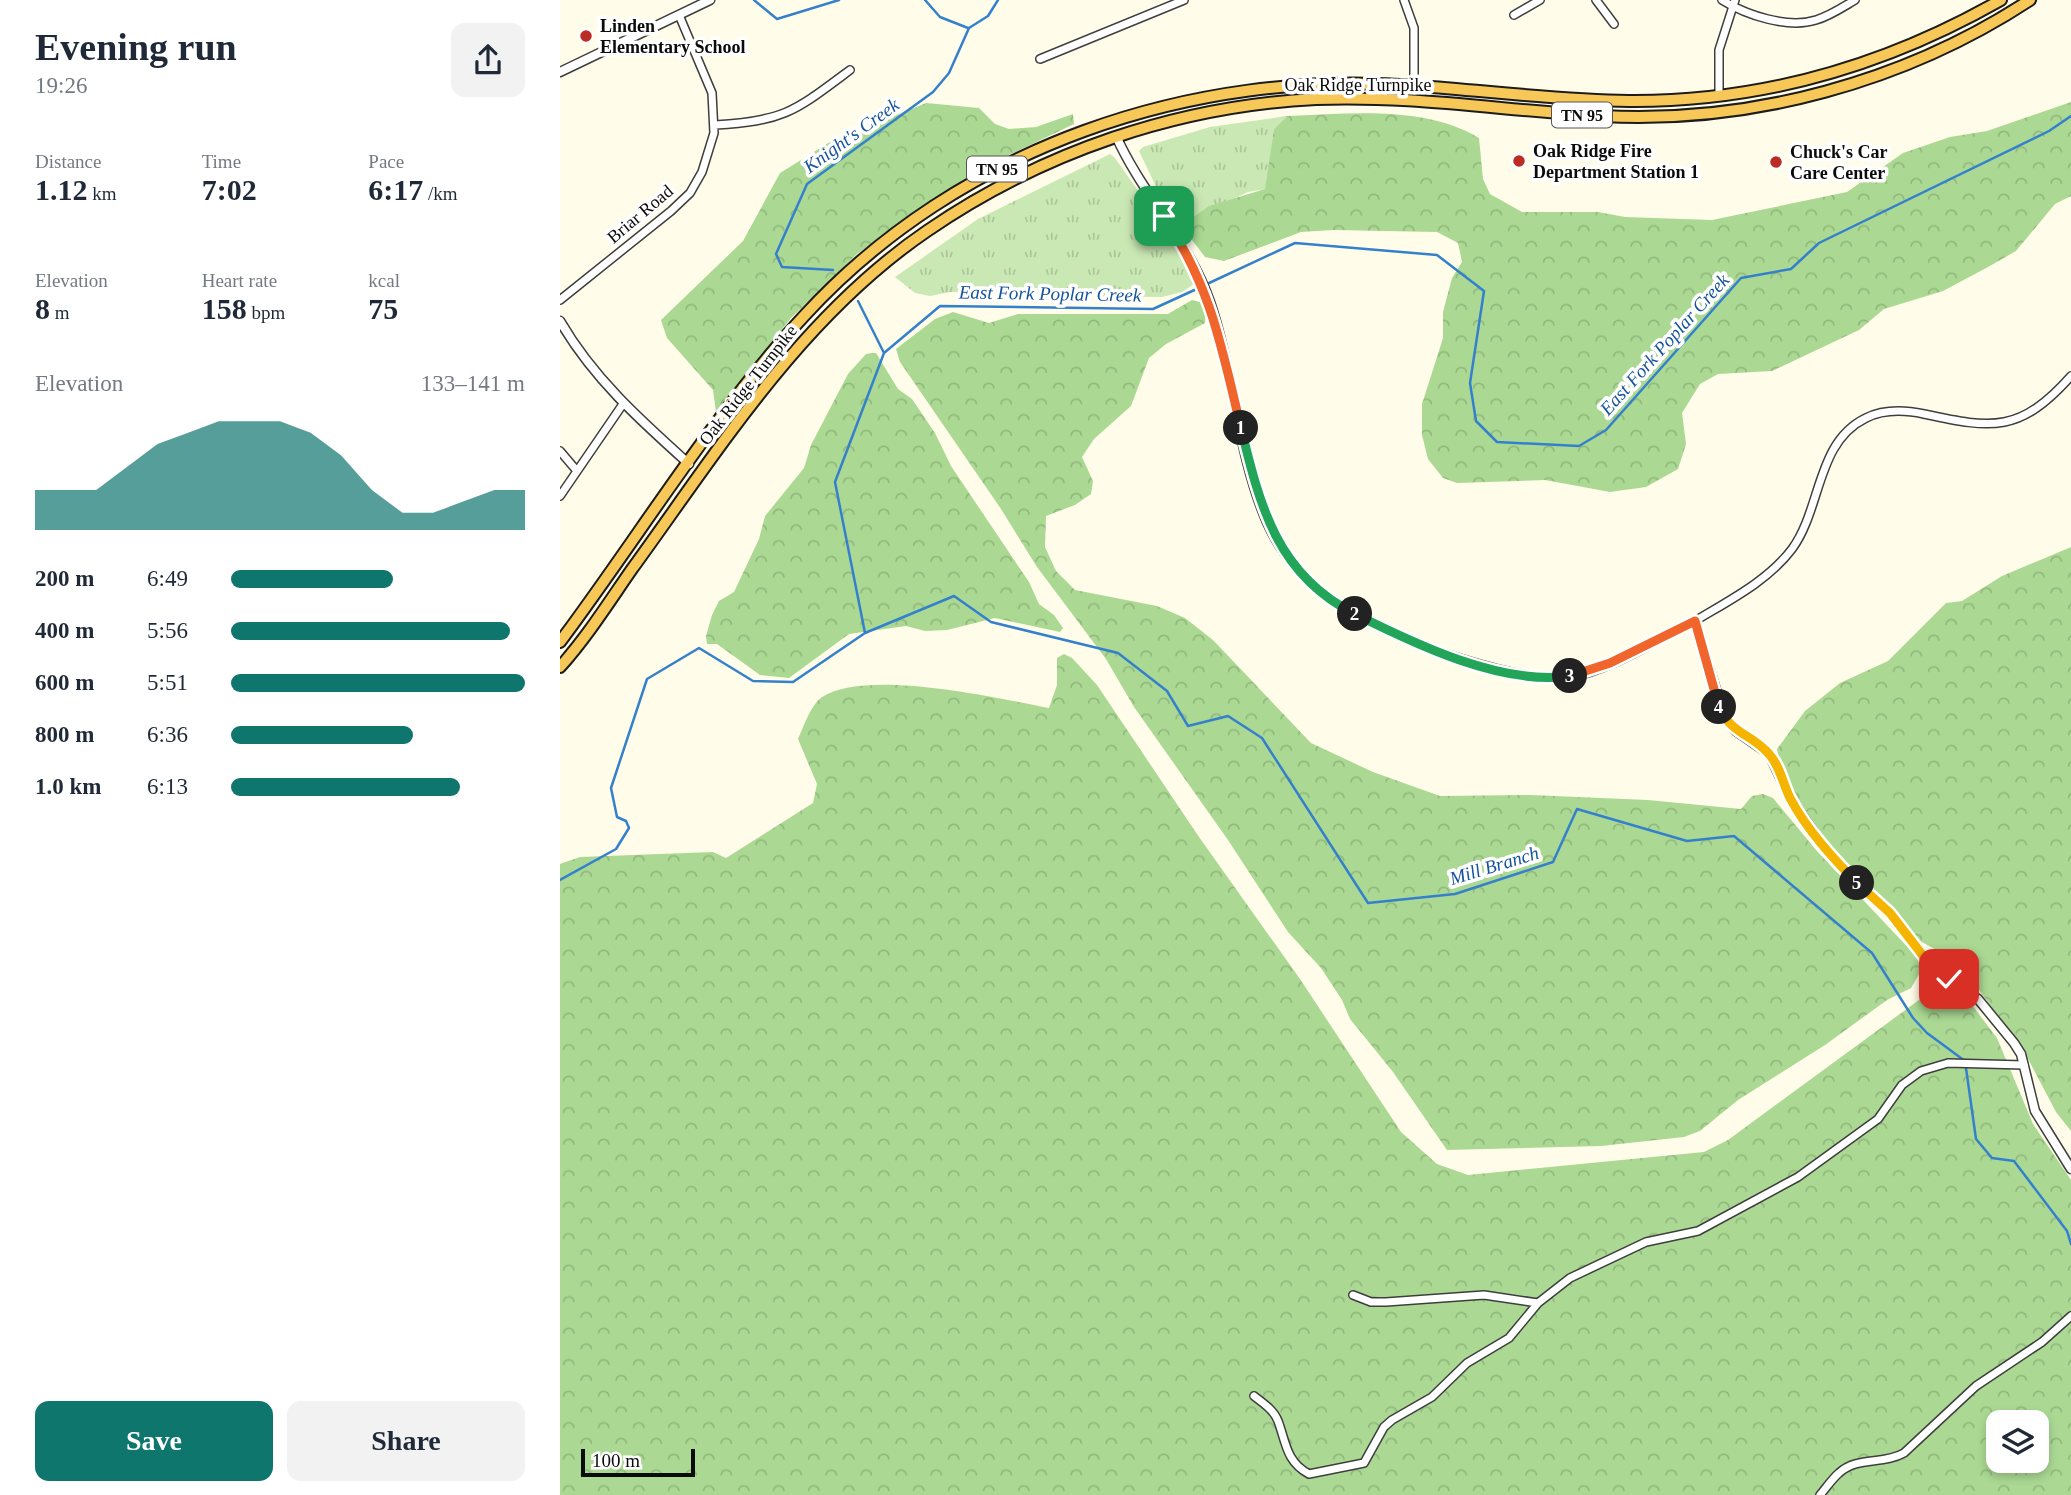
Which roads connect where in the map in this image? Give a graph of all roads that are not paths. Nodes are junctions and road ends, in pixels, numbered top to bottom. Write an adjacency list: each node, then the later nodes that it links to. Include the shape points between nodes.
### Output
1 (710, 0): 11 (street)
2 (1184, 0): 14 (street)
3 (1404, 0): 17 (street, via 1414,28)
4 (1540, 0): 12 (street)
5 (1596, 0): 13 (street)
6 (1722, 0): 10 (street)
7 (1855, 0): 10 (street, via 1826,17 1802,23 1747,13)
8 (2001, 0): 19 (highway, Oak Ridge Turnpike / TN 95, via 1935,35 1859,65 1803,81)
9 (2030, 0): 22 (highway, Oak Ridge Turnpike / TN 95, via 1971,35 1877,75 1797,99)
10 (1733, 3): 19 (street, via 1719,50)
11 (679, 15): 16 (street); 24 (street, Briar Road, via 706,76)
12 (1514, 15)
13 (1614, 24)
14 (1040, 59)
15 (850, 70): 24 (street, via 785,115)
16 (560, 72)
17 (1414, 86): 18 (highway, Oak Ridge Turnpike / TN 95); 20 (highway); 23 (highway, Oak Ridge Turnpike / TN 95, via 1335,83 1258,88 1187,100)
18 (1515, 93): 19 (highway, Oak Ridge Turnpike / TN 95, via 1628,101); 21 (highway)
19 (1719, 96): 22 (highway)
20 (1413, 101): 21 (highway, Oak Ridge Turnpike / TN 95); 25 (highway, Oak Ridge Turnpike / TN 95, via 1323,99 1257,105 1182,117)
21 (1514, 109): 22 (highway, Oak Ridge Turnpike / TN 95, via 1626,117)
22 (1720, 112)
23 (1110, 121): 25 (highway); 26 (highway, Oak Ridge Turnpike / TN 95, via 1061,138)
24 (715, 125): 28 (street, Briar Road, via 702,173 690,193)
25 (1116, 136): 27 (highway, Oak Ridge Turnpike / TN 95, via 1058,158); 37 (street, via 1207,295 1268,524 1297,569 1337,604 1467,661 1540,678 1594,670)
26 (960, 191): 27 (highway); 33 (highway, Oak Ridge Turnpike / TN 95, via 889,239 827,292 744,387)
27 (967, 205): 35 (highway, Oak Ridge Turnpike / TN 95, via 890,259 813,329 766,384)
28 (560, 300)
29 (560, 321): 31 (street)
30 (2071, 376): 37 (street, via 2035,409 1998,425 1894,411 1859,422 1831,454 1813,508 1791,551 1754,584)
31 (623, 404): 33 (street); 34 (street)
32 (560, 451): 34 (street)
33 (689, 464): 35 (highway); 38 (highway, Oak Ridge Turnpike / TN 95)
34 (577, 471): 36 (street)
35 (701, 474): 39 (highway, Oak Ridge Turnpike / TN 95)
36 (560, 496)
37 (1695, 621): 40 (street, via 1725,719 1769,754 1790,798 1824,847 1890,913 1931,966 1986,1007 2021,1054)
38 (560, 642)
39 (560, 667)
40 (2024, 1065): 41 (street, via 2035,1111); 43 (street, via 1948,1063 1911,1077 1878,1119 1798,1177 1698,1231 1647,1242 1590,1268)
41 (2071, 1170)
42 (1353, 1295): 43 (street, via 1386,1303 1497,1295)
43 (1538, 1303): 45 (street, via 1508,1338 1480,1354 1432,1397 1384,1427 1364,1463 1309,1474 1302,1471 1286,1450 1278,1420)
44 (2071, 1316): 46 (street, via 2042,1342 1976,1386 1904,1453 1891,1460 1852,1465 1839,1472)
45 (1254, 1396)
46 (1821, 1495)

